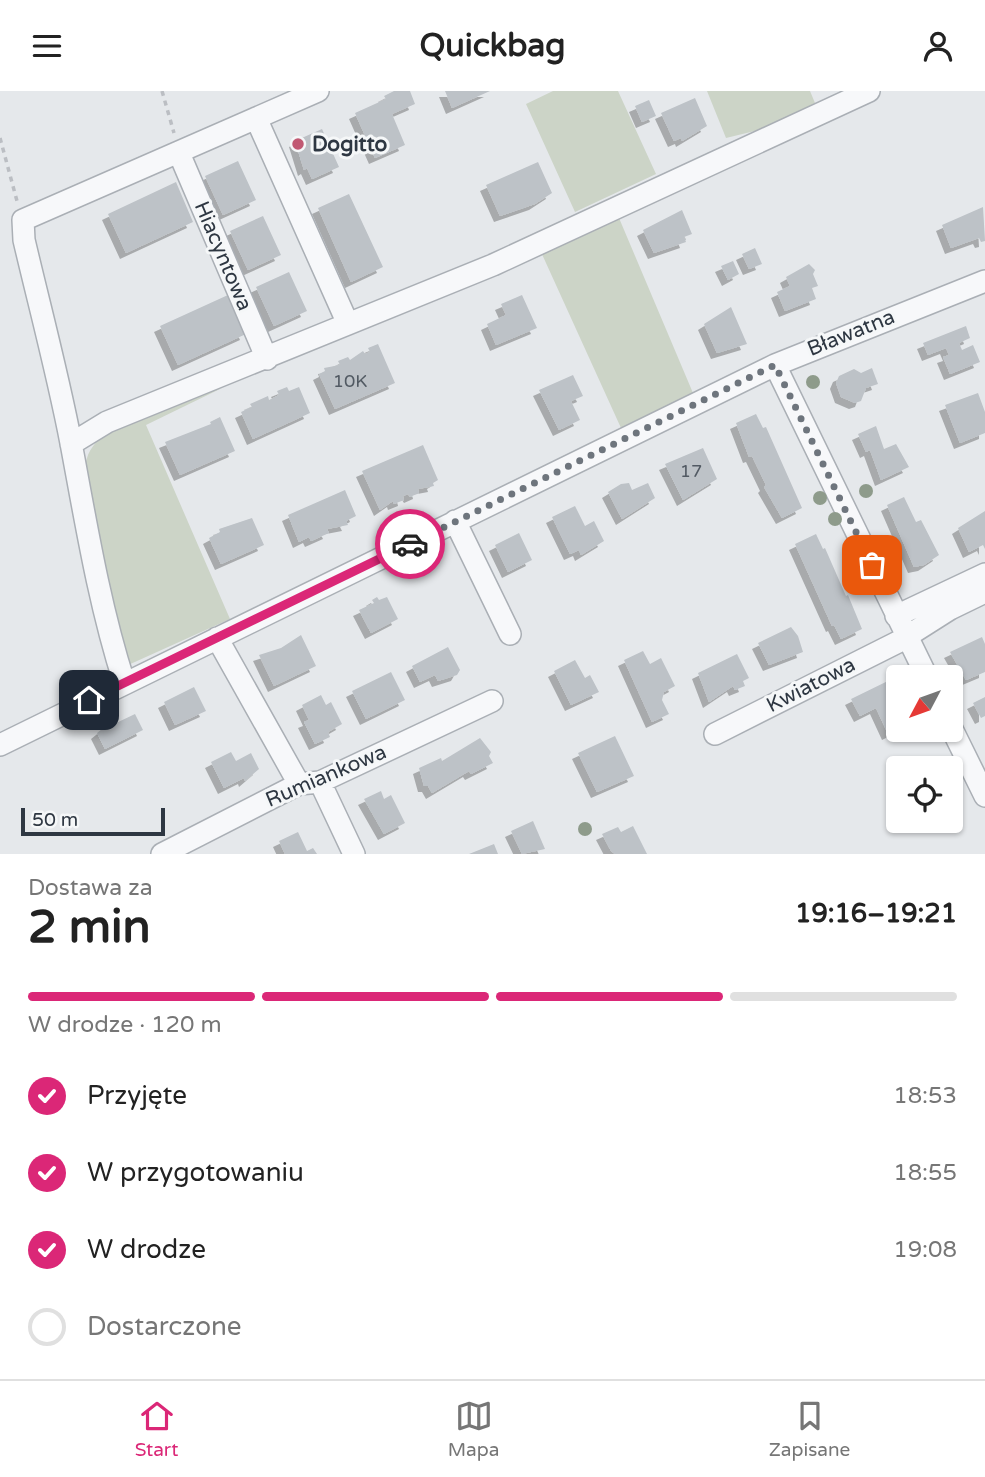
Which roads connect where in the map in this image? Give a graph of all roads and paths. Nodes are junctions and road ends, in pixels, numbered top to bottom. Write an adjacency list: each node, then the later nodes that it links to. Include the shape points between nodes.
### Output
1 (162, 91): 6 (path)
2 (318, 91): 4 (street)
3 (869, 91): 9 (street, via 493,265)
4 (256, 118): 6 (street); 9 (street)
5 (0, 138): 7 (path)
6 (179, 153): 7 (street); 10 (street, Hiacyntowa)
7 (23, 220): 12 (street)
8 (985, 281): 11 (street, Bławatna)
9 (348, 324): 10 (street)
10 (267, 359): 12 (street, via 107,422)
11 (775, 365): 13 (street, Bławatna); 16 (street)
12 (71, 444): 21 (street, via 82,515)
13 (455, 521): 17 (street); 19 (street, Bławatna)
14 (985, 574): 16 (street)
15 (985, 592): 18 (street, Kwiatowa)
16 (896, 616): 18 (street)
17 (510, 634)
18 (907, 637): 20 (street); 23 (street, Kwiatowa)
19 (217, 638): 21 (street, Bławatna); 26 (street)
20 (921, 665)
21 (124, 682): 25 (street, Bławatna)
22 (492, 701): 26 (street, Rumiankowa)
23 (715, 734)
24 (958, 742): 27 (street)
25 (0, 745)
26 (310, 783): 28 (street, Rumiankowa); 29 (street)
27 (985, 796)
28 (162, 854)
29 (354, 854)

